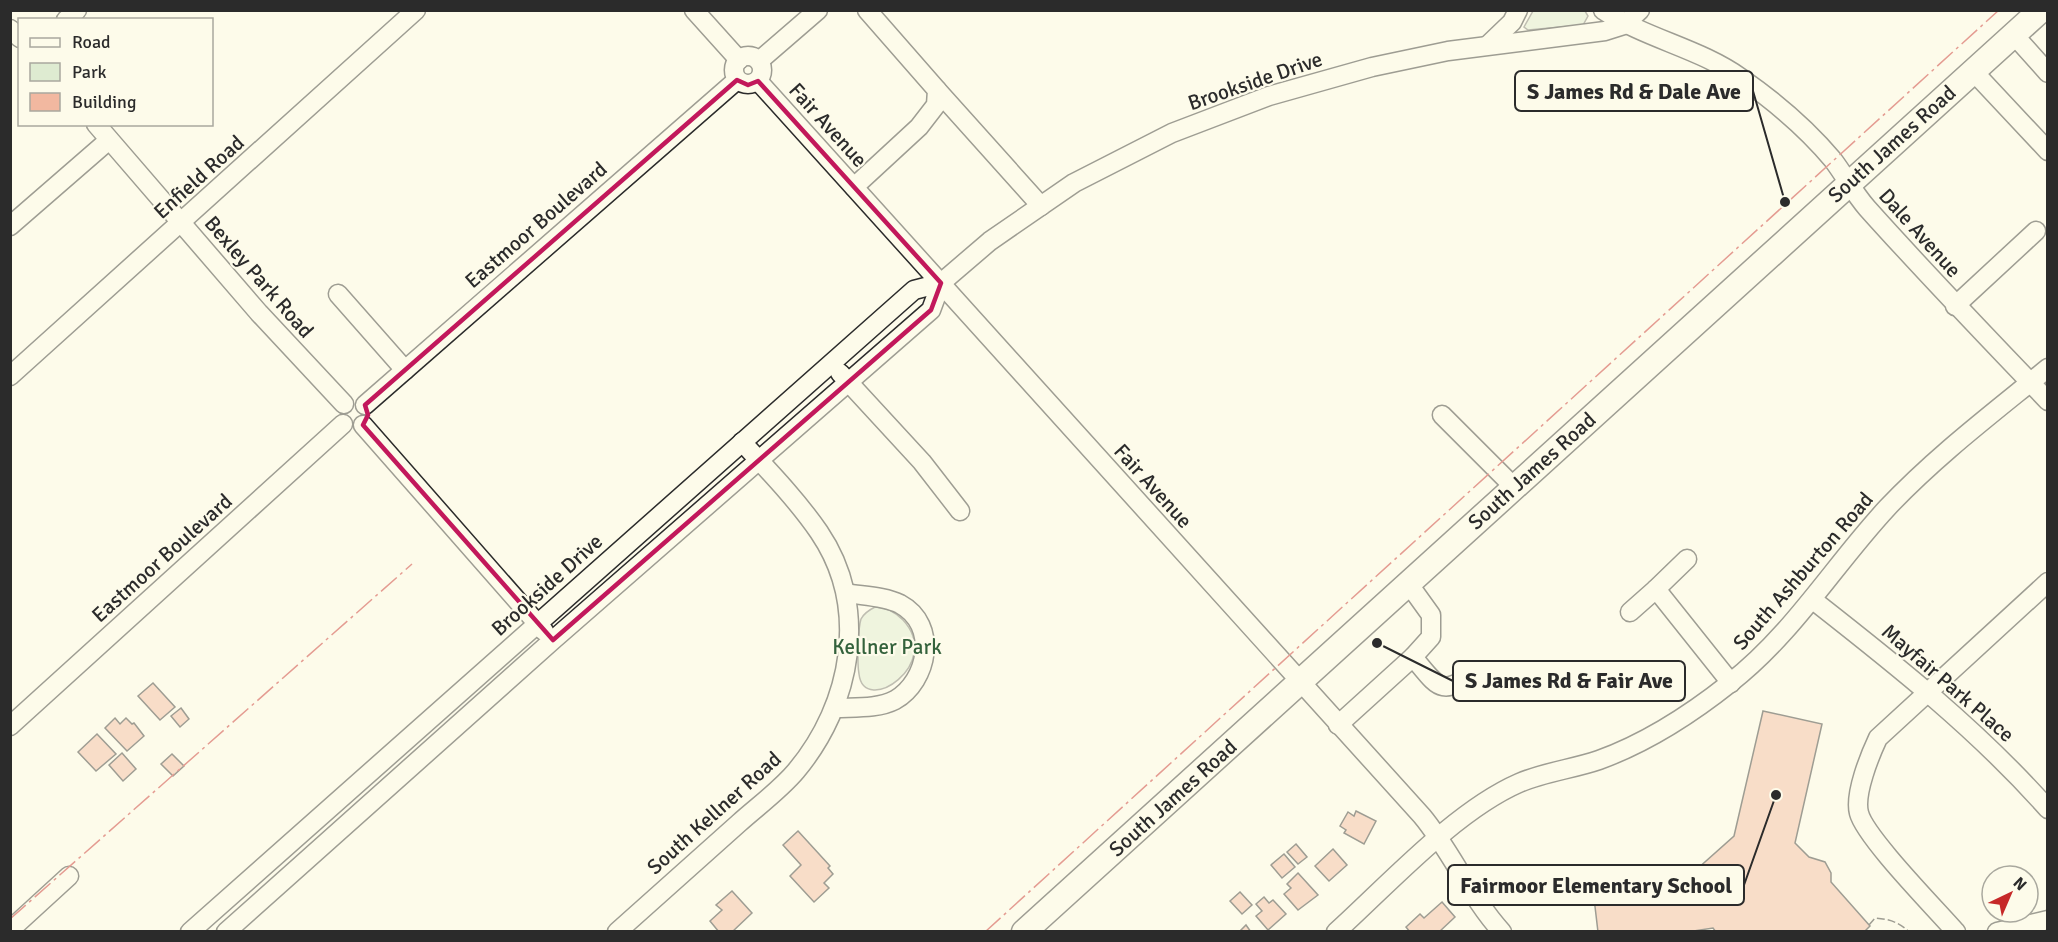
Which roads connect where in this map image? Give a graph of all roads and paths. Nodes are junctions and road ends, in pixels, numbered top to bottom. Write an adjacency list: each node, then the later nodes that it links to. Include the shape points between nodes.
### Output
1 (416, 10): 25 (street, Enfield Road)
2 (694, 10): 12 (street)
3 (818, 10): 13 (street)
4 (867, 10): 18 (street)
5 (1518, 10): 11 (street, via 1512,22)
6 (1603, 10): 9 (street, Dale Avenue)
7 (1640, 10): 9 (street)
8 (2041, 10): 10 (main road, South James Road)
9 (1624, 25): 11 (street, Brookside Drive, via 1583,36); 22 (street, Dale Avenue, via 1740,77 1802,128)
10 (2014, 35): 14 (main road, South James Road); 15 (street)
11 (1488, 45): 24 (street, Brookside Drive, via 1372,67 1269,96 1172,133 1074,183)
12 (739, 60): 13 (street, via 749,56); 16 (street, via 734,69)
13 (759, 61): 17 (street, via 763,71)
14 (1974, 71): 21 (street); 22 (main road, South James Road)
15 (2048, 73)
16 (737, 80): 17 (street, via 748,85); 33 (street, Eastmoor Boulevard)
17 (758, 81): 23 (street, Fair Avenue)
18 (937, 90): 23 (street, via 936,105 920,127); 24 (street)
19 (98, 126): 20 (street, Bexley Park Road)
20 (109, 140): 25 (street, Bexley Park Road); 26 (street)
21 (2048, 151)
22 (1849, 183): 30 (street, Dale Avenue); 45 (main road, South James Road)
23 (854, 187): 28 (street, Fair Avenue)
24 (1041, 206): 28 (street, Brookside Drive, via 990,241)
25 (182, 223): 34 (street, Enfield Road); 38 (street, Bexley Park Road)
26 (10, 226)
27 (2036, 231): 30 (street)
28 (940, 283): 31 (street, Brookside Drive, via 914,290); 35 (street, Brookside Drive, via 931,310); 60 (street, Fair Avenue)
29 (338, 294): 33 (street)
30 (1955, 306): 36 (street, Dale Avenue)
31 (831, 362): 35 (street); 43 (street, Brookside Drive)
32 (2048, 368): 36 (street, South Ashburton Road)
33 (405, 370): 39 (street, Eastmoor Boulevard)
34 (10, 376)
35 (847, 381): 44 (street, Brookside Drive); 46 (street, via 922,462)
36 (2030, 382): 37 (street, Dale Avenue); 54 (street, South Ashburton Road, via 1931,464 1861,538)
37 (2048, 401)
38 (344, 404): 39 (street, via 354,400); 41 (street, via 339,414)
39 (365, 405): 42 (street, via 368,415)
40 (1442, 415): 45 (street)
41 (343, 424): 42 (street, via 353,429); 65 (street, Eastmoor Boulevard)
42 (363, 425): 56 (street)
43 (742, 442): 44 (street); 47 (street, Brookside Drive)
44 (760, 461): 48 (street, Brookside Drive); 53 (street, via 819,532)
45 (1514, 487): 51 (main road, South James Road)
46 (960, 511)
47 (651, 522): 48 (street); 56 (street, Brookside Drive)
48 (667, 540): 57 (street, Brookside Drive)
49 (1687, 559): 52 (street)
50 (2048, 582): 62 (street)
51 (1408, 583): 58 (street, via 1431,615 1431,637); 60 (main road, South James Road)
52 (1656, 589): 55 (street); 61 (street)
53 (846, 593): 63 (street, South Kellner Road, via 849,650); 63 (street, via 901,605 919,625 925,647 920,674 894,701 878,706)
54 (1813, 600): 61 (street, South Ashburton Road); 62 (street, Mayfair Park Place)
55 (1630, 612)
56 (538, 623): 57 (street); 66 (street, Brookside Drive)
57 (553, 640): 68 (street, Brookside Drive)
58 (1413, 657): 59 (street, via 1438,685 1448,688); 64 (street)
59 (1477, 672)
60 (1301, 683): 64 (street, Fair Avenue); 77 (main road, South James Road)
61 (1731, 683): 69 (street, South Ashburton Road, via 1654,735 1600,759 1520,783 1500,793 1460,819)
62 (1928, 691): 67 (street, Mayfair Park Place); 80 (street, via 1878,738 1865,764 1858,812 1869,832)
63 (836, 708): 76 (street, South Kellner Road, via 795,773)
64 (1338, 725): 69 (street, Fair Avenue)
65 (10, 726)
66 (352, 788): 68 (street); 71 (street, Brookside Drive)
67 (2045, 802)
68 (367, 806): 74 (street, Brookside Drive)
69 (1440, 838): 78 (street, South Ashburton Road); 79 (street, Fair Avenue)
70 (69, 876): 73 (street)
71 (214, 910): 74 (street); 75 (street, Brookside Drive)
72 (2048, 920): 81 (street)
73 (10, 930)
74 (228, 930)
75 (190, 932)
76 (617, 932)
77 (1024, 932)
78 (1336, 932)
79 (1502, 932)
80 (1956, 932)
81 (1997, 932)

